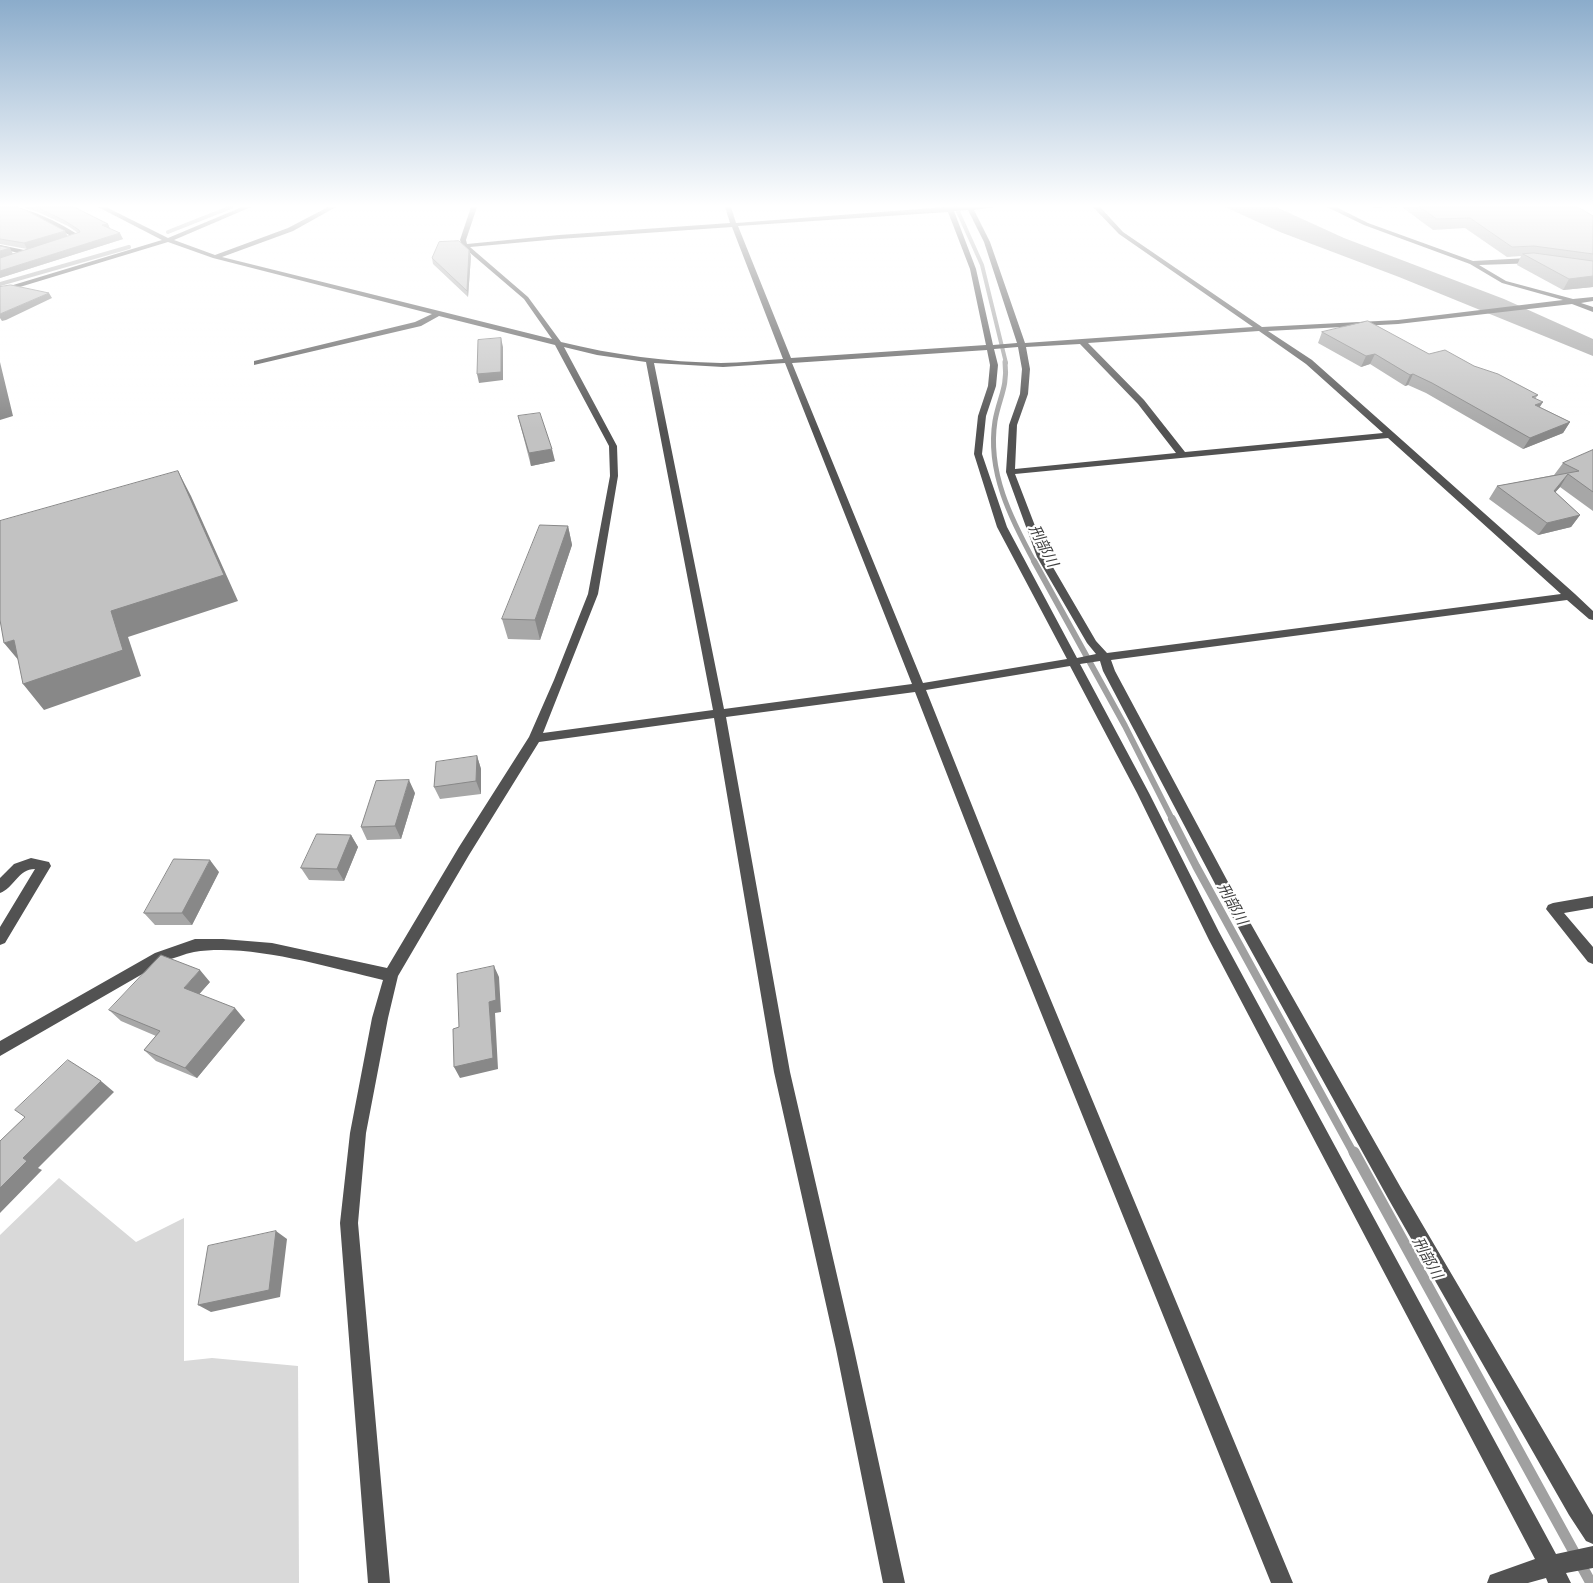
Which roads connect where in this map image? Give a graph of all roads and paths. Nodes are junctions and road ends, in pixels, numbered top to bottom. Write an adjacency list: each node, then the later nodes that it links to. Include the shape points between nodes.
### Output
1 (33, 281): 9 (street)
2 (308, 281): 13 (street)
3 (506, 281): 16 (street, via 526,298)
4 (756, 281): 19 (street)
5 (975, 281): 18 (street)
6 (999, 281): 17 (street)
7 (1190, 281): 14 (street)
8 (1502, 281): 11 (street)
9 (0, 291)
10 (1593, 299): 11 (street)
11 (1569, 300): 12 (street); 14 (street, via 1398,322)
12 (1593, 310)
13 (437, 314): 16 (street); 21 (street, via 418,324)
14 (1260, 329): 15 (street); 22 (street, via 1309,362)
15 (1082, 342): 17 (street); 23 (street, via 1140,402)
16 (558, 343): 20 (street); 30 (street, via 613,446 614,476 593,594)
17 (1020, 346): 18 (street); 24 (street, via 1026,369 1024,394 1012,425)
18 (992, 348): 19 (street); 27 (street, via 992,386 982,416 978,454 1002,527)
19 (789, 360): 20 (street, via 723,365); 28 (street)
20 (650, 361): 29 (street)
21 (257, 363)
22 (1391, 435): 23 (street); 25 (street)
23 (1183, 456): 24 (street)
24 (1010, 472): 27 (street, via 1042,556 1092,643)
25 (1571, 596): 26 (street); 27 (street)
26 (1593, 616)
27 (1090, 659): 28 (street); 37 (street, via 1108,671 1238,914 1394,1194); 39 (street, via 1214,936)
28 (920, 687): 29 (street); 42 (street, via 1015,930)
29 (719, 712): 30 (street); 41 (street, via 782,1072)
30 (535, 738): 35 (street)
31 (0, 887): 33 (street, via 20,866 44,866)
32 (1593, 902): 34 (street, via 1552,909)
33 (0, 939)
34 (1593, 958)
35 (391, 975): 36 (street, via 273,951 200,945 152,961); 40 (street, via 358,1133 349,1223)
36 (0, 1048)
37 (1593, 1534)
38 (1593, 1557): 39 (street)
39 (1560, 1571): 43 (street, via 1537,1569)
40 (379, 1583)
41 (894, 1583)
42 (1282, 1583)
43 (1498, 1583)

